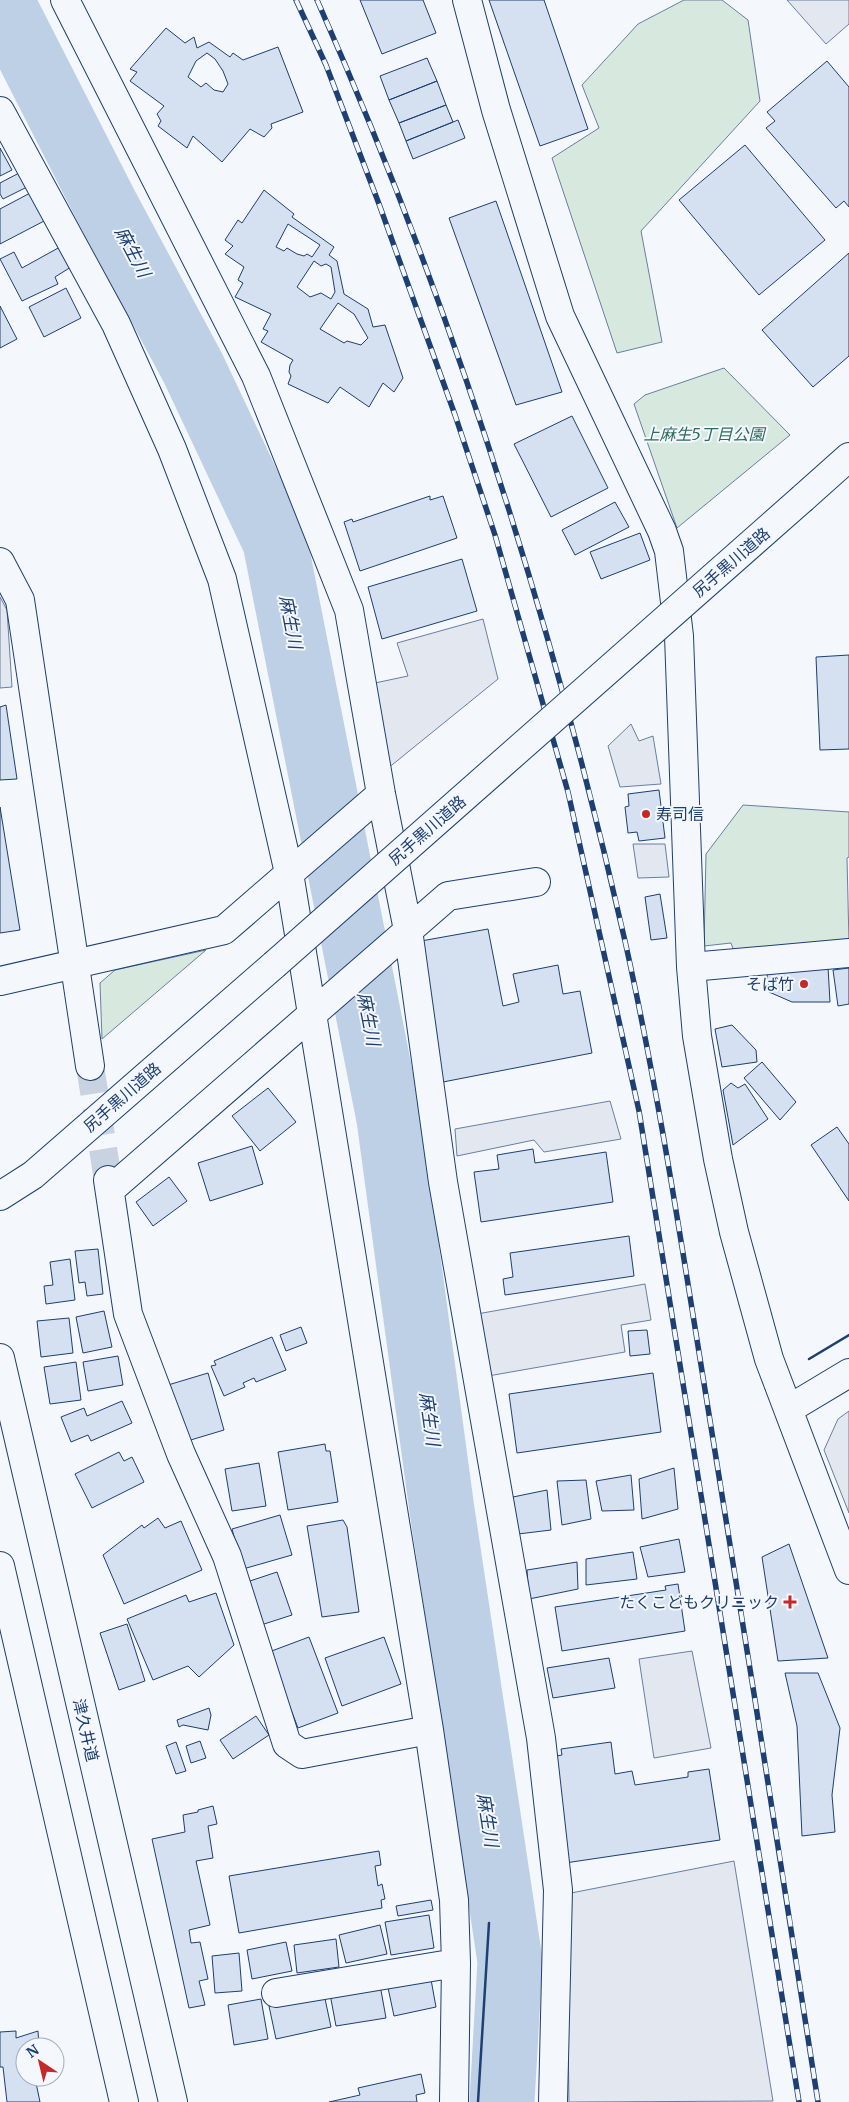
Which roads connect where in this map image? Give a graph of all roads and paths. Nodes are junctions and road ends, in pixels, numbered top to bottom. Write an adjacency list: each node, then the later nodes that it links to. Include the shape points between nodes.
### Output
1 (65, 0): 6 (street, via 256,376 342,592 349,610)
2 (466, 0): 12 (street, via 496,110 560,316 669,551 679,636)
3 (0, 111): 7 (street, via 116,324 172,449 222,580)
4 (849, 457): 16 (street, 尻手黒川道路, bridge, via 33,1175)
5 (0, 562): 11 (street, via 20,600)
6 (381, 794): 7 (street); 9 (street)
7 (296, 867): 11 (street, via 224,930); 14 (street)
8 (536, 882): 9 (street, via 448,896)
9 (408, 930): 14 (street); 28 (street, via 443,1182 542,1738 558,1890)
10 (849, 953): 12 (street)
11 (75, 963): 13 (street); 15 (street)
12 (691, 967): 19 (street, via 697,1036 718,1159 751,1297 769,1359)
13 (0, 981)
14 (315, 1011): 22 (street); 22 (street, via 109,1185 128,1314 181,1454 227,1556 287,1744 302,1754)
15 (90, 1066)
16 (0, 1196)
17 (0, 1358): 26 (street, 津久井道)
18 (849, 1373): 19 (street)
19 (789, 1409): 21 (street)
20 (0, 1566): 25 (street)
21 (849, 1570)
22 (428, 1730): 23 (street, via 454,1900)
23 (456, 1963): 24 (street); 27 (street)
24 (276, 1993)
25 (124, 2102)
26 (173, 2102)
27 (454, 2102)
28 (553, 2102)

